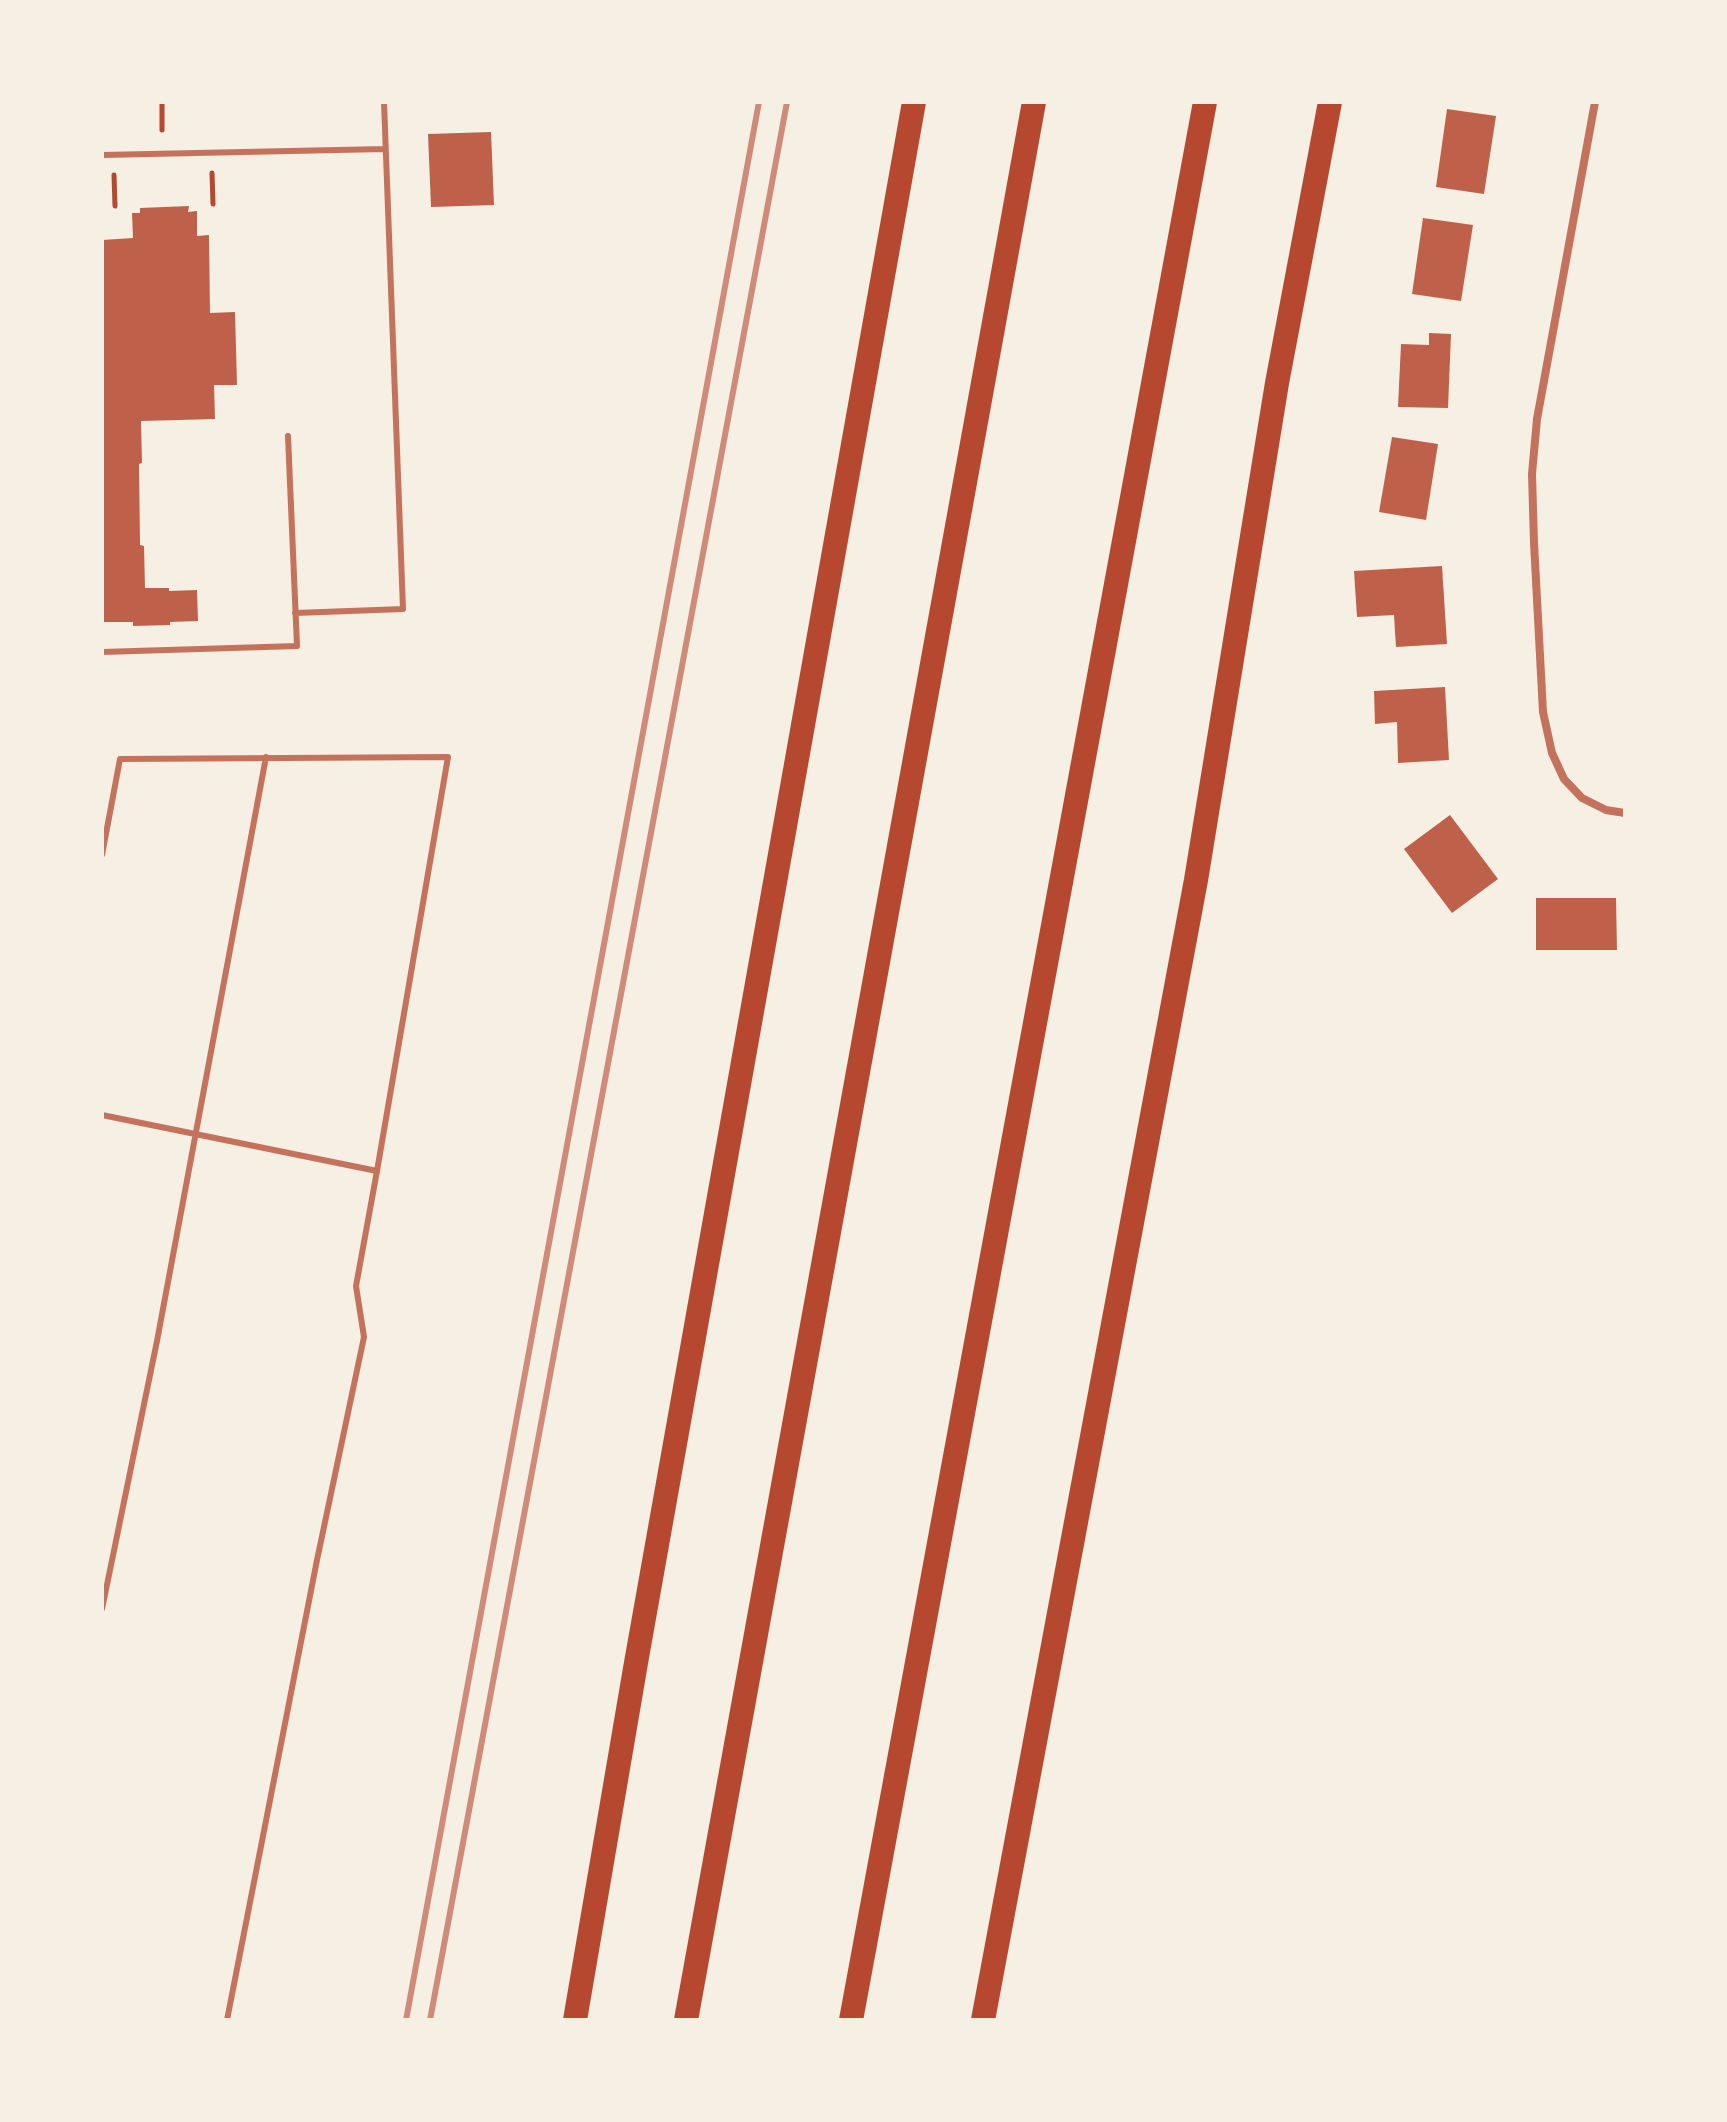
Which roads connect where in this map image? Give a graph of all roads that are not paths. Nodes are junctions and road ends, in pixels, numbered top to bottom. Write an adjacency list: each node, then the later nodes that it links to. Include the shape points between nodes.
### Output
1 (384, 102): 7 (lane)
2 (914, 102): 20 (highway)
3 (1034, 102): 21 (highway)
4 (1205, 102): 22 (highway)
5 (1330, 102): 23 (highway, via 1277,383 1196,880)
6 (1595, 102): 13 (street, via 1537,419 1532,474 1543,712 1552,753 1564,779 1582,798)
7 (384, 149): 8 (lane); 10 (lane, via 403,609)
8 (102, 155)
9 (288, 436): 10 (lane)
10 (295, 613): 11 (lane, via 297,646)
11 (102, 652)
12 (266, 757): 14 (lane, via 120,759); 16 (lane); 17 (lane, via 448,757)
13 (1625, 813)
14 (102, 855)
15 (102, 1115): 16 (lane)
16 (195, 1134): 17 (lane); 18 (lane)
17 (377, 1171): 19 (lane, via 356,1286 364,1337)
18 (102, 1609)
19 (227, 2020)
20 (575, 2020)
21 (686, 2020)
22 (851, 2020)
23 (983, 2020)

